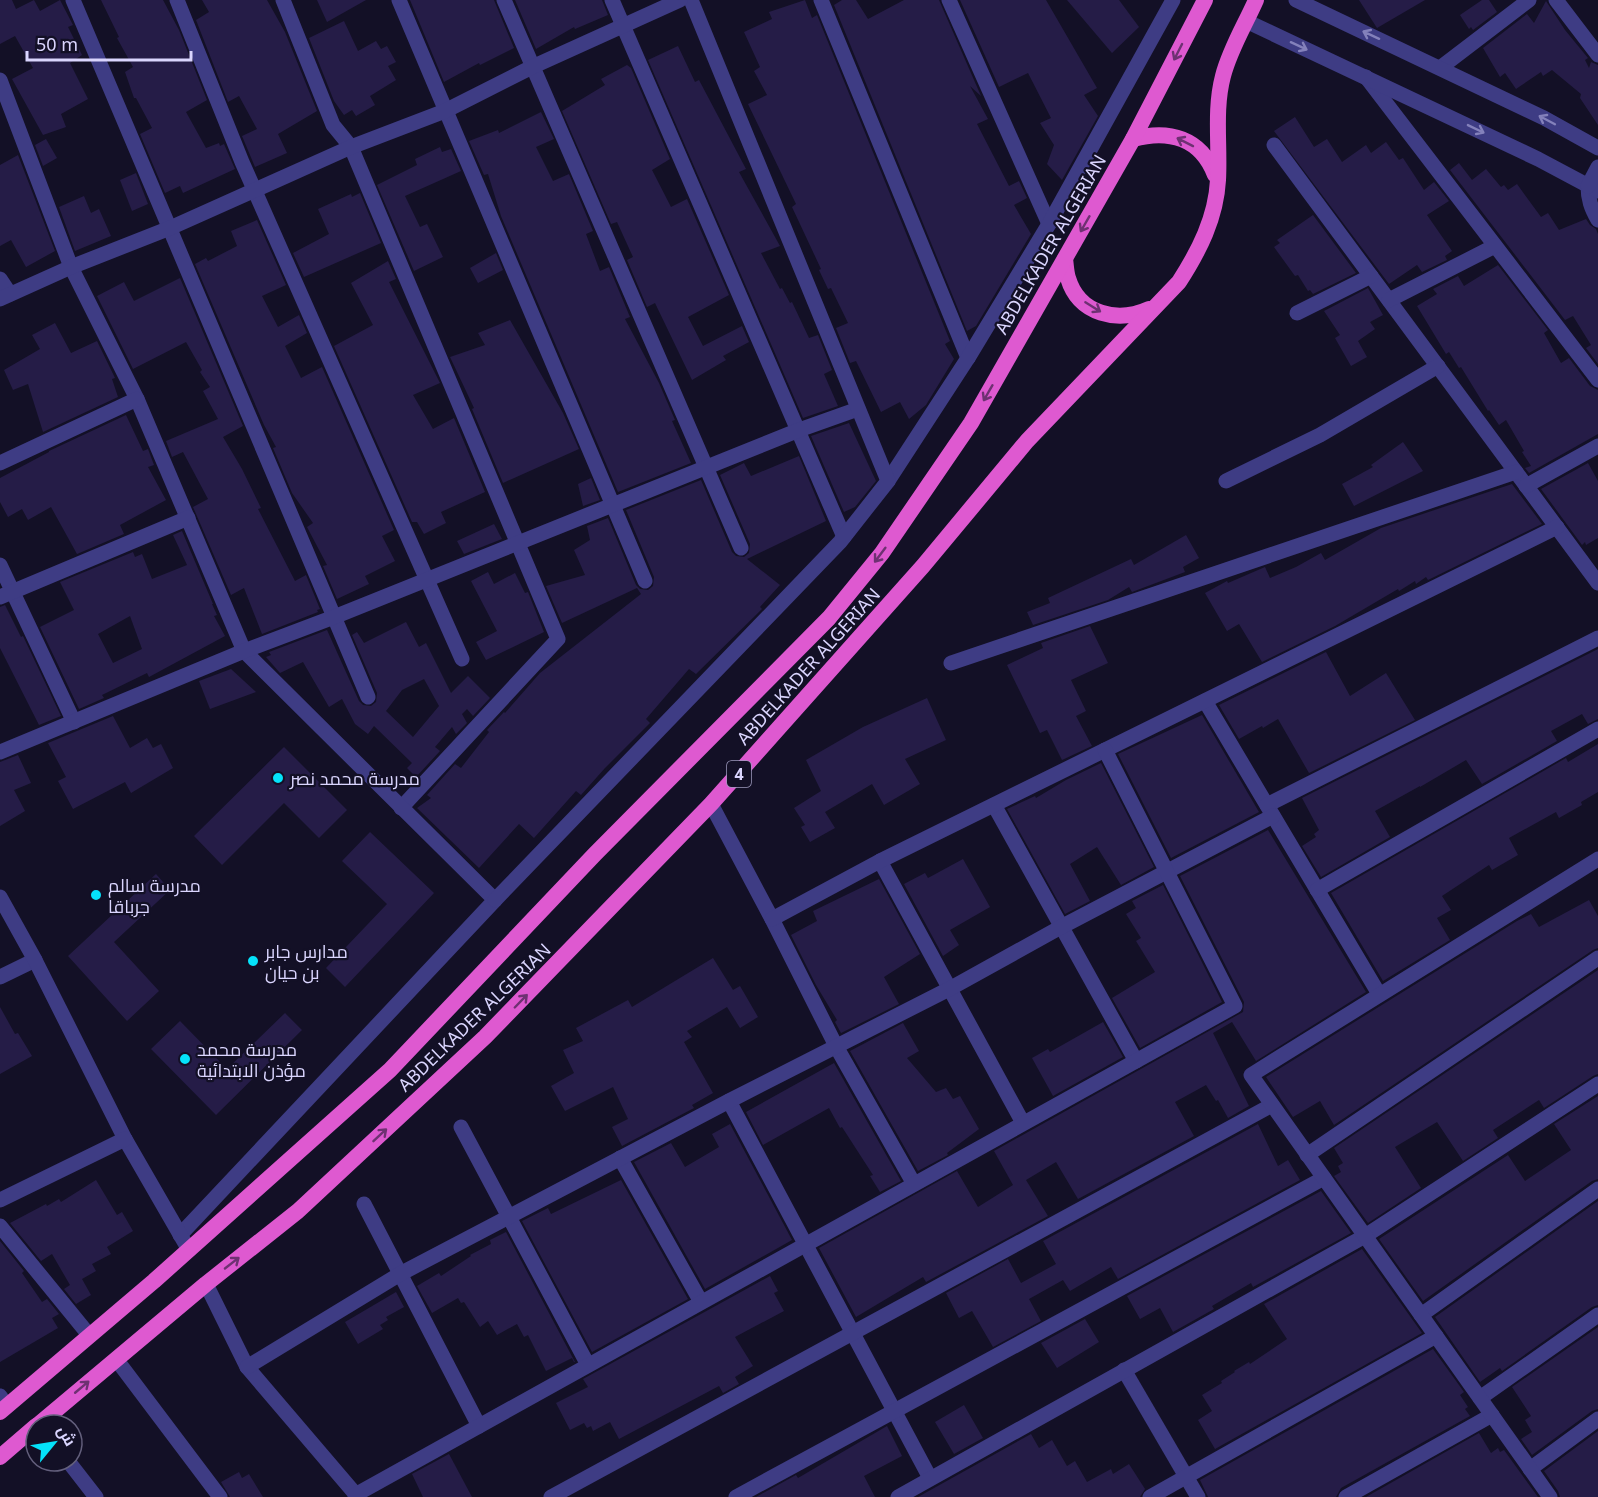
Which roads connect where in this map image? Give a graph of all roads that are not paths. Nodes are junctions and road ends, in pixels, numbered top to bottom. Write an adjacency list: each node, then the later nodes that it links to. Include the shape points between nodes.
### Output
1 (73, 0): 35 (street)
2 (177, 0): 32 (street)
3 (283, 0): 27 (street, via 333,125)
4 (399, 0): 24 (street)
5 (504, 0): 20 (street)
6 (612, 0): 18 (street)
7 (680, 0): 18 (street)
8 (691, 0): 49 (street)
9 (821, 0): 45 (street)
10 (949, 0): 34 (street)
11 (1204, 0): 25 (highway, ABDELKADER ALGERIAN, one-way to 25)
12 (1256, 0): 17 (highway, ABDELKADER ALGERIAN / 4)
13 (1296, 0): 21 (street, one-way to 13)
14 (1529, 0): 21 (street)
15 (1556, 0): 19 (street)
16 (1165, 4): 34 (street)
17 (1246, 21): 22 (street, one-way to 22); 30 (highway, ABDELKADER ALGERIAN / 4, via 1223,76 1218,105)
18 (622, 25): 20 (street); 50 (street)
19 (1598, 55)
20 (532, 67): 24 (street); 53 (street)
21 (1440, 68): 28 (street, one-way to 21)
22 (1366, 77): 31 (street, one-way to 31); 36 (street)
23 (0, 80): 38 (street)
24 (445, 111): 27 (street); 58 (street)
25 (1133, 139): 30 (highway, one-way to 25, via 1212,165 1185,140 1150,134); 37 (highway, ABDELKADER ALGERIAN, one-way to 37)
26 (1274, 145): 39 (street)
27 (351, 147): 32 (street); 62 (street)
28 (1598, 148)
29 (1598, 167): 31 (street)
30 (1218, 182): 43 (highway, ABDELKADER ALGERIAN / 4, via 1212,217 1198,251 1179,282)
31 (1593, 188): 33 (street, via 1590,203)
32 (255, 191): 35 (street); 65 (street)
33 (1598, 220)
34 (1049, 224): 45 (street)
35 (170, 228): 38 (street); 69 (street)
36 (1496, 246): 42 (street); 47 (street)
37 (1065, 259): 43 (highway, one-way to 43, via 1068,280 1078,297 1094,310 1114,317 1135,316); 117 (highway, ABDELKADER ALGERIAN, one-way to 117, via 971,423 882,553 829,618 390,1070)
38 (71, 267): 41 (street); 48 (street)
39 (1371, 276): 42 (street); 44 (street)
40 (0, 279): 41 (street)
41 (5, 297)
42 (1389, 300): 46 (street)
43 (1154, 308): 80 (highway, ABDELKADER ALGERIAN / 4, via 1027,441 923,566)
44 (1297, 313)
45 (968, 358): 55 (street)
46 (1438, 366): 54 (street); 56 (street, via 1320,435)
47 (1598, 380)
48 (137, 399): 52 (street); 59 (street)
49 (858, 409): 50 (street); 55 (street)
50 (799, 430): 53 (street); 61 (street)
51 (1598, 446): 57 (street)
52 (0, 463)
53 (707, 468): 58 (street); 63 (street)
54 (1516, 472): 57 (street); 73 (street)
55 (888, 481): 61 (street)
56 (1226, 481)
57 (1526, 486): 60 (street)
58 (612, 506): 62 (street); 66 (street)
59 (188, 518): 68 (street); 71 (street)
60 (1557, 527): 67 (street); 75 (street)
61 (844, 537): 89 (street)
62 (518, 543): 65 (street); 82 (street, via 558,639)
63 (741, 548)
64 (0, 565): 68 (street)
65 (428, 579): 69 (street); 72 (street)
66 (645, 581)
67 (1598, 583)
68 (6, 594): 76 (street)
69 (334, 617): 71 (street); 74 (street)
70 (1598, 638): 83 (street)
71 (244, 651): 76 (street); 82 (street)
72 (462, 659)
73 (951, 663)
74 (368, 697)
75 (1205, 701): 78 (street); 83 (street)
76 (74, 722): 79 (street)
77 (1598, 729): 87 (street)
78 (1105, 750): 81 (street); 86 (street)
79 (0, 752)
80 (711, 804): 90 (street); 119 (highway, ABDELKADER ALGERIAN / 4, one-way to 80, via 298,1211 485,1037)
81 (994, 805): 85 (street); 91 (street)
82 (401, 808): 89 (street)
83 (1270, 810): 86 (street); 87 (street)
84 (1598, 859): 96 (street)
85 (880, 861): 90 (street); 95 (street)
86 (1168, 871): 91 (street); 98 (street, via 1235,1006)
87 (1317, 890): 96 (street)
88 (0, 897): 93 (street)
89 (495, 900): 114 (street)
90 (772, 918): 97 (street)
91 (1061, 927): 95 (street); 98 (street)
92 (1598, 958): 105 (street)
93 (34, 960): 94 (street); 104 (street)
94 (0, 976)
95 (951, 988): 97 (street); 102 (street)
96 (1380, 994): 101 (street, via 1251,1075)
97 (837, 1048): 100 (street); 108 (street)
98 (1136, 1061): 102 (street)
99 (1598, 1084): 115 (street)
100 (729, 1101): 106 (street); 116 (street)
101 (1272, 1105): 105 (street); 123 (street)
102 (1023, 1123): 108 (street)
103 (461, 1127): 112 (street)
104 (125, 1139): 110 (street); 114 (street)
105 (1307, 1155): 107 (street)
106 (620, 1158): 112 (street); 120 (street)
107 (1324, 1178): 115 (street); 132 (street)
108 (914, 1184): 116 (street)
109 (1598, 1189): 121 (street)
110 (0, 1200)
111 (364, 1204): 118 (street)
112 (509, 1216): 118 (street); 127 (street)
113 (0, 1226): 124 (street)
114 (180, 1235): 117 (street)
115 (1365, 1236): 121 (street); 129 (street)
116 (806, 1244): 120 (street); 123 (street)
117 (189, 1250): 124 (highway, ABDELKADER ALGERIAN)
118 (400, 1274): 128 (street); 136 (street)
119 (206, 1284): 126 (highway, ABDELKADER ALGERIAN / 4); 128 (street)
120 (701, 1302): 127 (street)
121 (1421, 1315): 125 (street)
122 (1598, 1315): 130 (street)
123 (853, 1333): 132 (street); 146 (street)
124 (89, 1335): 131 (highway, ABDELKADER ALGERIAN)
125 (1436, 1336): 130 (street); 141 (street)
126 (116, 1359): 133 (highway, ABDELKADER ALGERIAN / 4, one-way to 126); 145 (street)
127 (588, 1365): 136 (street)
128 (247, 1367): 143 (street)
129 (1124, 1370): 141 (street); 142 (street)
130 (1480, 1398): 134 (street)
131 (2, 1405)
132 (895, 1411): 142 (street); 147 (street)
133 (52, 1413)
134 (1492, 1415): 139 (street); 151 (street)
135 (1598, 1419): 139 (street)
136 (479, 1426): 143 (street)
137 (24, 1437): 138 (highway, ABDELKADER ALGERIAN / 4)
138 (0, 1457)
139 (1530, 1469): 152 (street)
140 (77, 1473): 144 (street)
141 (1186, 1477): 149 (street); 150 (street)
142 (930, 1478): 148 (street)
143 (356, 1496)
144 (96, 1497)
145 (220, 1497)
146 (551, 1497)
147 (736, 1497)
148 (898, 1497)
149 (1150, 1497)
150 (1198, 1497)
151 (1346, 1497)
152 (1550, 1497)

